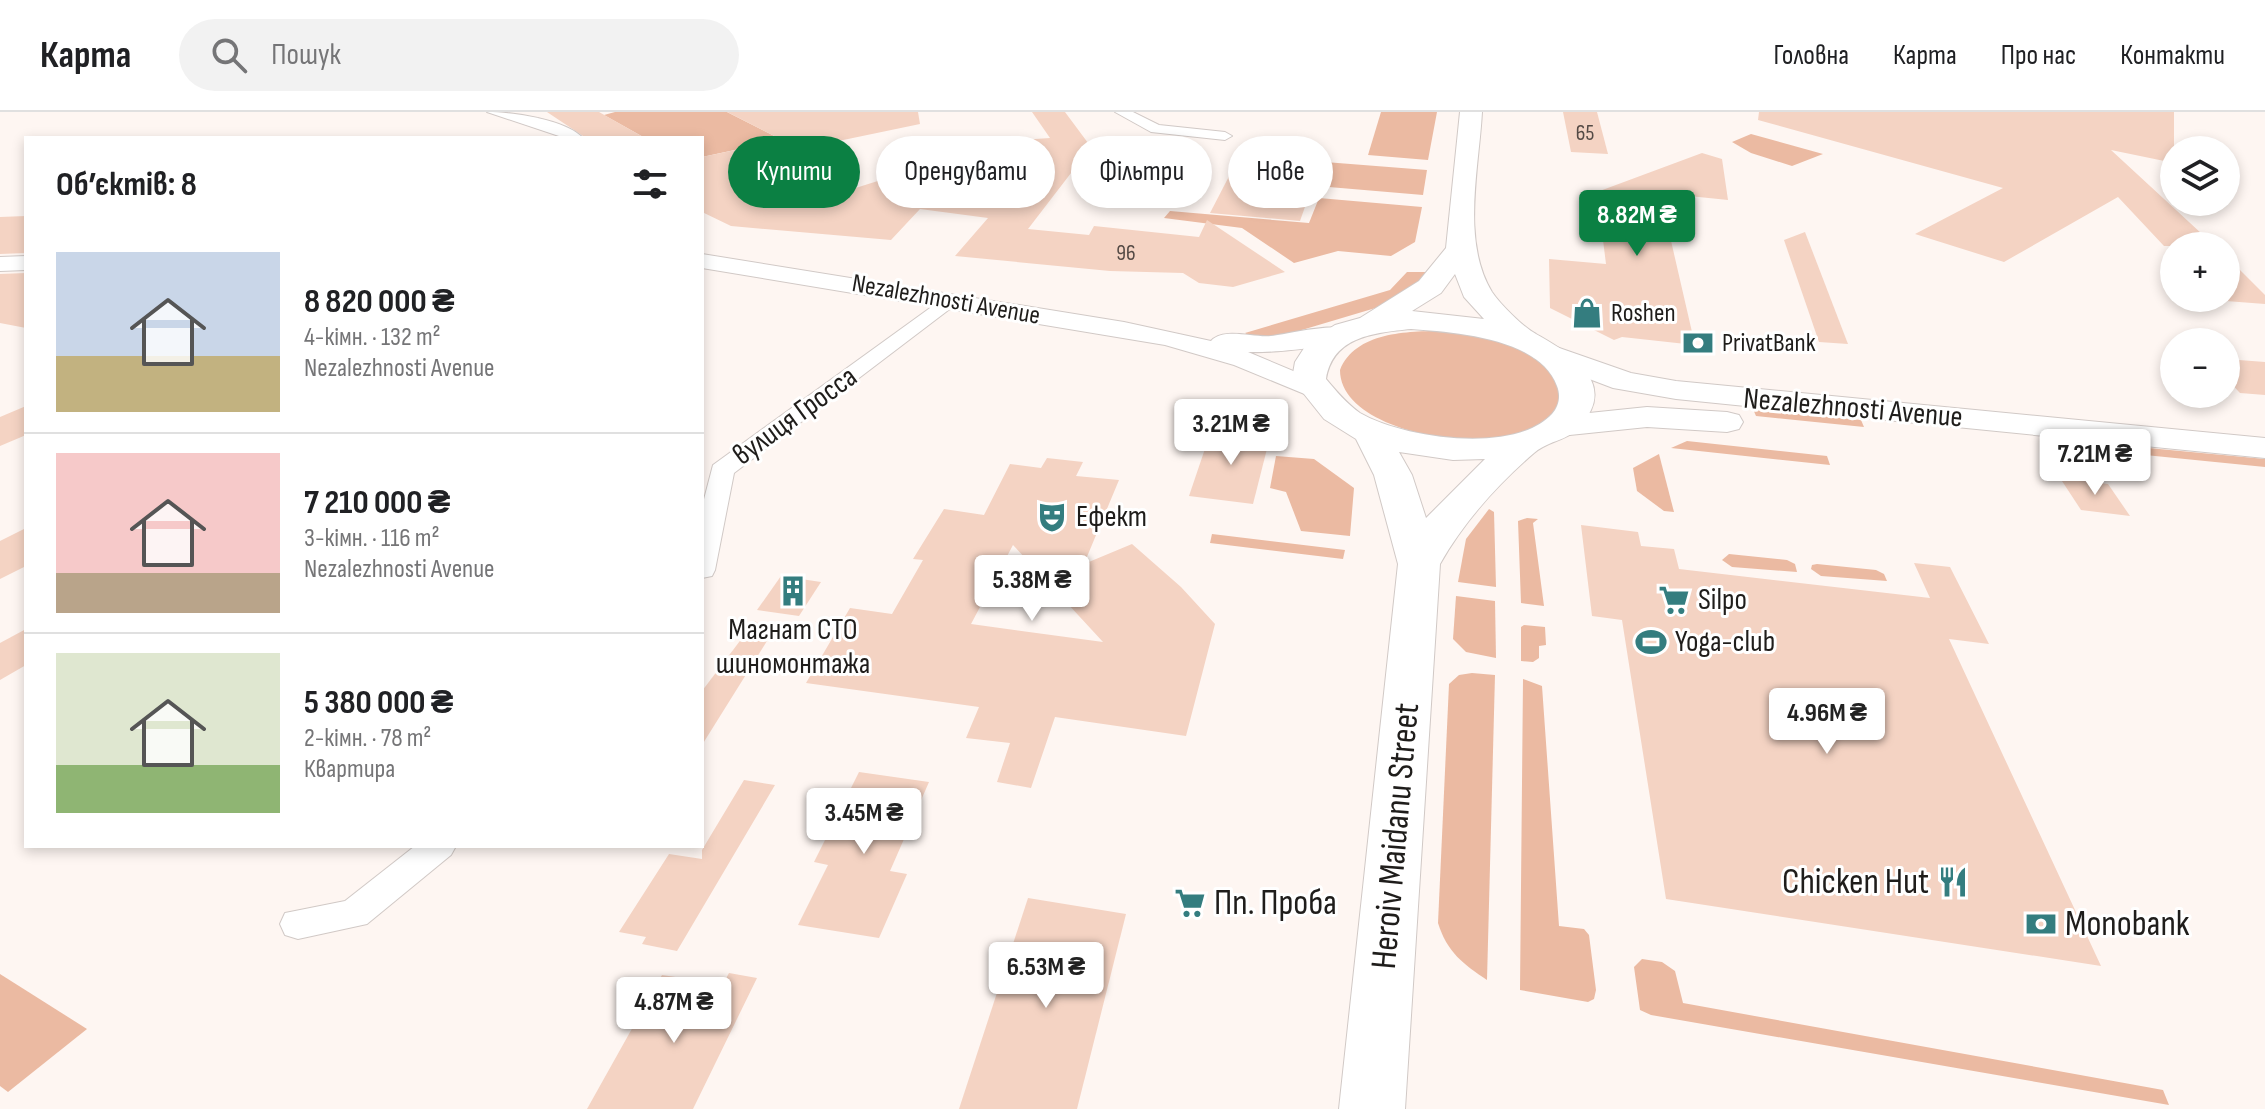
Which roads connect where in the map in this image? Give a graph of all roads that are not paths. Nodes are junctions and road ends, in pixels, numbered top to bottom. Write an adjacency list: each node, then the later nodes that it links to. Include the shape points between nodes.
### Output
1 (494, 112): 4 (street)
2 (1122, 112): 5 (street, via 1156,129)
3 (1471, 112): 6 (main road)
4 (572, 136)
5 (1225, 136)
6 (1460, 249): 11 (main road, via 1430,287); 13 (main road, via 1479,297)
7 (704, 261): 10 (street, Nezalezhnosti Avenue)
8 (24, 263): 9 (street)
9 (0, 264)
10 (948, 301): 12 (street, Nezalezhnosti Avenue); 21 (street, вулиця Гросса, via 722,470)
11 (1352, 330): 12 (street, via 1267,345); 13 (main road, via 1438,321 1491,330); 14 (main road, via 1326,343 1309,366 1309,379)
12 (1190, 342): 14 (street)
13 (1536, 347): 15 (main road, via 1624,381); 16 (main road, via 1576,386 1574,410)
14 (1319, 392): 17 (main road, via 1346,420)
15 (1732, 410): 16 (main road); 19 (main road, Nezalezhnosti Avenue); 20 (main road, Nezalezhnosti Avenue)
16 (1560, 426): 18 (main road)
17 (1370, 431): 18 (main road, via 1448,448); 22 (main road, via 1393,475)
18 (1524, 442): 22 (main road, via 1440,527)
19 (2265, 448)
20 (2265, 475)
21 (704, 560)
22 (1419, 564): 25 (main road, Heroiv Maidanu Street)
23 (436, 848): 24 (street, via 354,914)
24 (298, 924)
25 (1372, 1109)

